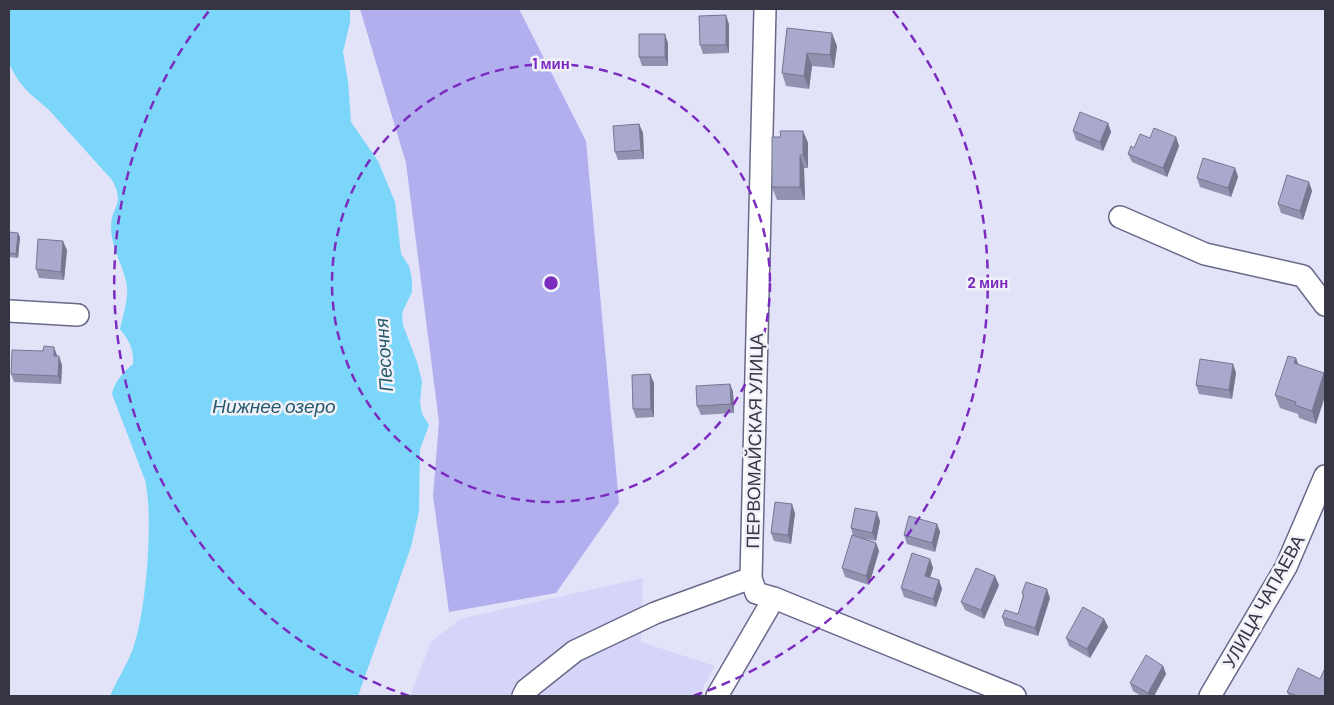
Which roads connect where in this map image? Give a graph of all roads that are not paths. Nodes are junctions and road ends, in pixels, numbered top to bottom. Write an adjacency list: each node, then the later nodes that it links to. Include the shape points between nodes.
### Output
1 (765, 9): 7 (street, ПЕРВОМАЙСКАЯ УЛИЦА)
2 (1120, 217): 3 (street, via 1205,254 1303,276)
3 (1325, 305)
4 (9, 311): 5 (street)
5 (78, 315)
6 (1325, 476): 12 (street, УЛИЦА ЧАПАЕВА, via 1286,567)
7 (751, 578): 8 (street, via 756,593); 9 (street, via 655,613 575,651 526,690)
8 (774, 598): 10 (street); 11 (street)
9 (523, 696)
10 (717, 696)
11 (1015, 696)
12 (1210, 696)

